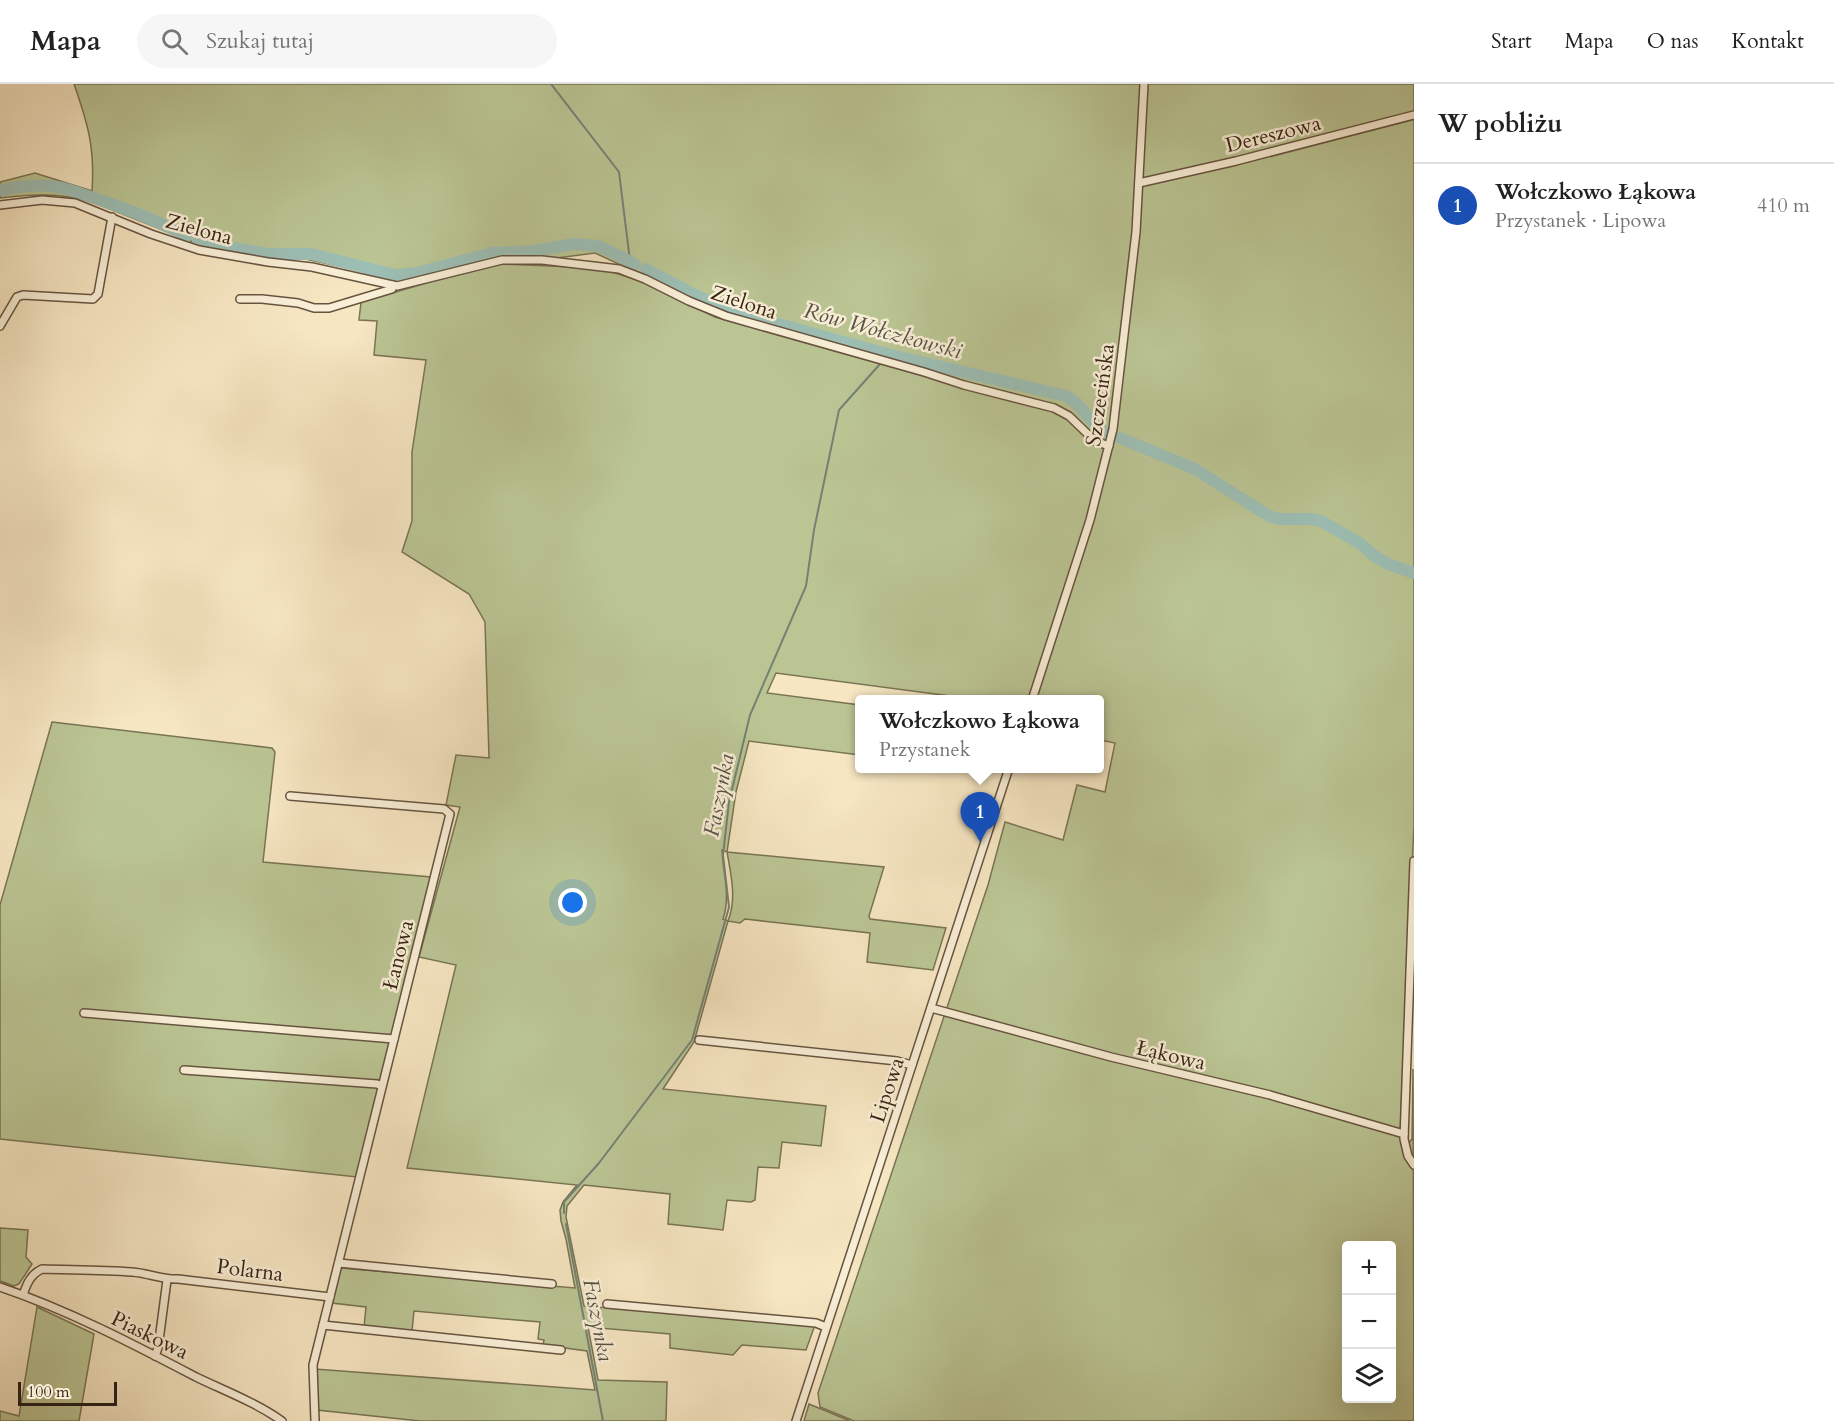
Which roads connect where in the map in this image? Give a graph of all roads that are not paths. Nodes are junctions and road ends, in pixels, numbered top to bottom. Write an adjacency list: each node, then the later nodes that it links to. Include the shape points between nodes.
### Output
1 (1144, 84): 3 (street, Szczecińska)
2 (1414, 115): 3 (street, Dereszowa)
3 (1139, 183): 9 (street, Szczecińska, via 1128,311)
4 (0, 206): 5 (street, Zielona, via 42,200 70,203)
5 (112, 217): 6 (street, Zielona, via 199,250 312,267); 8 (street, via 98,294 93,299 23,295 17,297)
6 (392, 285): 7 (street, Zielona, via 392,289 330,308); 9 (street, Zielona, via 502,260 542,260 619,269 726,316 1054,408 1069,416 1095,441)
7 (240, 299)
8 (0, 326)
9 (1109, 446): 10 (street, Szczecińska, via 1090,520)
10 (1033, 695)
11 (1007, 773): 14 (street, Lipowa)
12 (290, 796): 16 (street, Łanowa, via 444,809 450,813)
13 (1414, 861): 21 (street)
14 (931, 1008): 18 (street, Lipowa); 21 (street, Łąkowa, via 1270,1095)
15 (84, 1013): 16 (street)
16 (394, 1039): 20 (street, Łanowa)
17 (699, 1040): 18 (street)
18 (912, 1065): 31 (street, Lipowa)
19 (184, 1070): 20 (street)
20 (382, 1086): 23 (street, Łanowa)
21 (1404, 1134): 22 (street)
22 (1414, 1165)
23 (339, 1263): 25 (street); 28 (street, Łanowa)
24 (167, 1280): 27 (street, Polarna, via 134,1272 42,1269 30,1278); 28 (street, Polarna); 33 (street)
25 (552, 1284)
26 (0, 1287): 27 (street, Piaskowa)
27 (23, 1295): 33 (street, Piaskowa)
28 (330, 1297): 30 (street, Łanowa)
29 (607, 1304): 31 (street)
30 (323, 1325): 32 (street); 35 (street, Łanowa, via 312,1365)
31 (826, 1327): 36 (street, Lipowa)
32 (561, 1350)
33 (155, 1356): 34 (street, Piaskowa)
34 (282, 1421)
35 (315, 1421)
36 (796, 1421)

